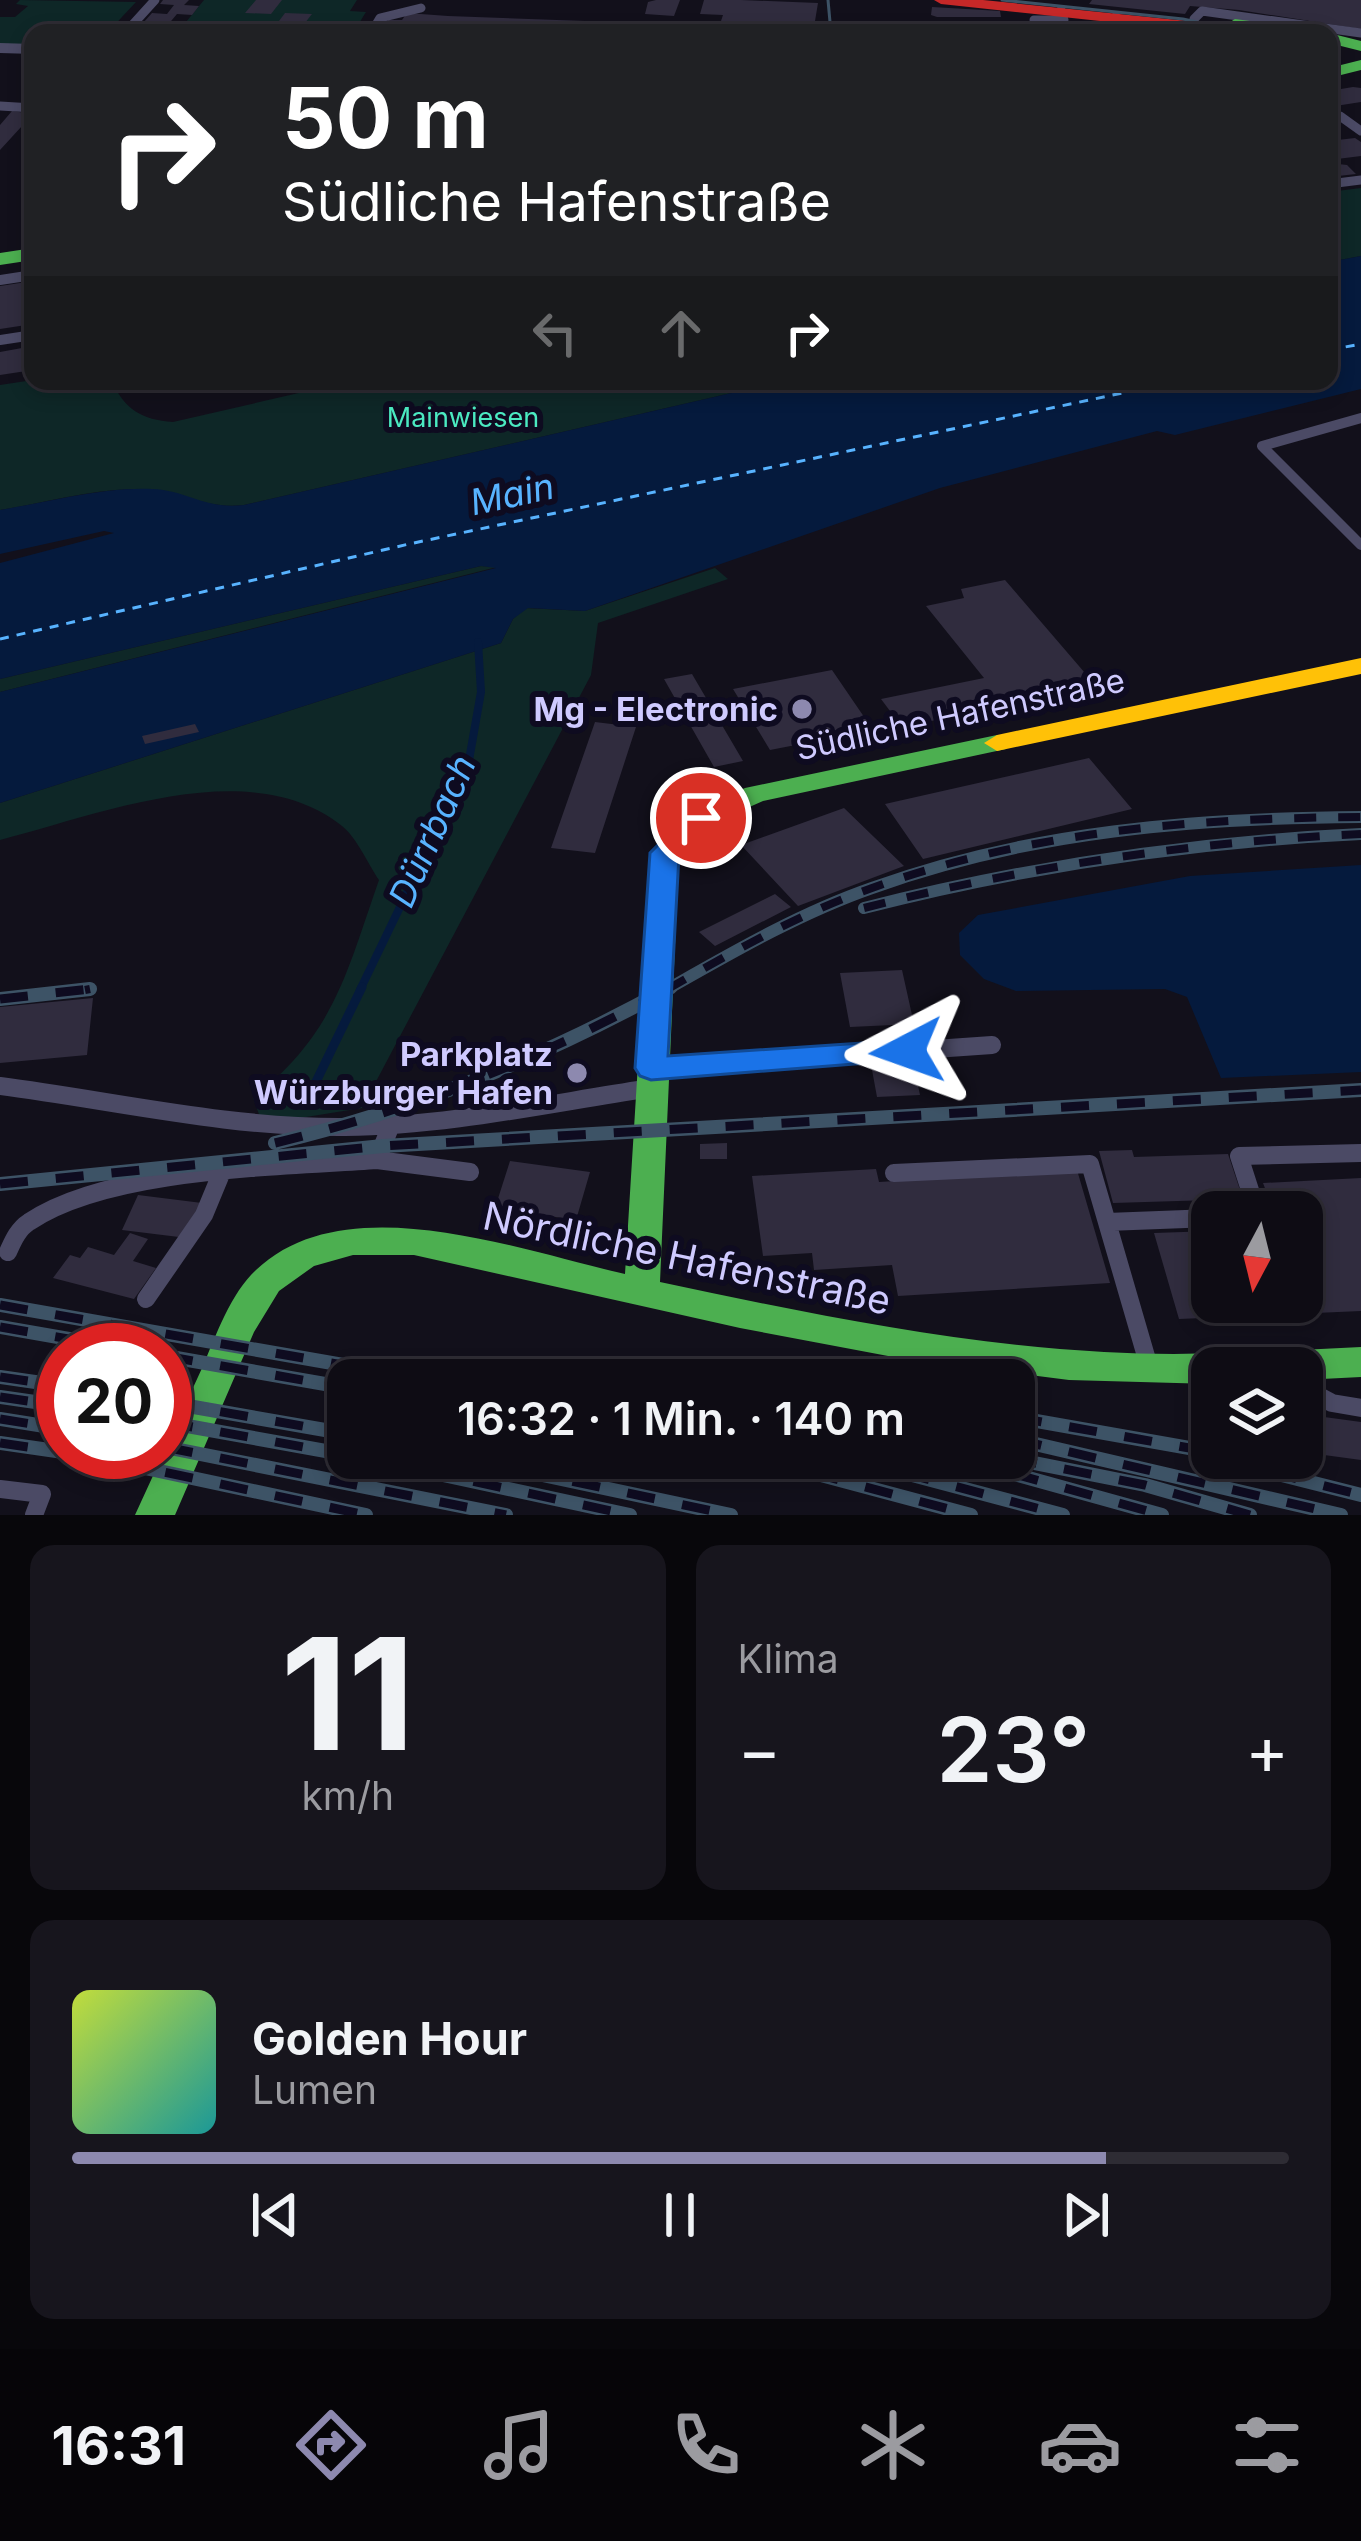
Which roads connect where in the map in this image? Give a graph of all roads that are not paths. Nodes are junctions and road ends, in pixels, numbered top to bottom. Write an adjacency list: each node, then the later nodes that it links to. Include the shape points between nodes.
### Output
1 (155, 0): 7 (lane)
2 (941, 0): 3 (street)
3 (983, 1): 5 (street)
4 (422, 8): 8 (lane)
5 (1054, 12): 6 (street)
6 (1101, 12): 9 (street); 10 (street)
7 (133, 24)
8 (376, 24)
9 (1173, 24)
10 (1190, 24)
11 (1361, 418): 12 (lane, via 1262,446)
12 (1361, 545)
13 (1361, 666): 15 (street, Südliche Hafenstraße, via 755,794 701,818 664,853)
14 (992, 1045): 15 (lane)
15 (651, 1078): 17 (lane); 27 (street, Südliche Hafenstraße)
16 (0, 1085): 17 (lane, via 201,1118)
17 (392, 1125): 19 (lane)
18 (1361, 1153): 23 (lane, via 1238,1156)
19 (376, 1160): 20 (lane); 22 (lane)
20 (470, 1172)
21 (894, 1173): 25 (lane, via 1090,1164)
22 (221, 1174): 26 (lane, via 84,1197 24,1224); 28 (lane, via 204,1215)
23 (1250, 1191)
24 (1191, 1219): 25 (lane)
25 (1107, 1222): 31 (lane)
26 (8, 1252)
27 (642, 1289): 31 (street, Nördliche Hafenstraße, via 841,1334 1069,1365); 37 (street, Nördliche Hafenstraße, via 414,1241 353,1241 303,1255 266,1281 238,1327)
28 (146, 1299)
29 (1361, 1362): 30 (street, Nördliche Hafenstraße)
30 (1323, 1364)
31 (1149, 1367): 32 (street, Nördliche Hafenstraße)
32 (1191, 1367)
33 (1323, 1398): 34 (lane)
34 (1361, 1408)
35 (0, 1490): 36 (lane, via 42,1494)
36 (34, 1515)
37 (155, 1515)

